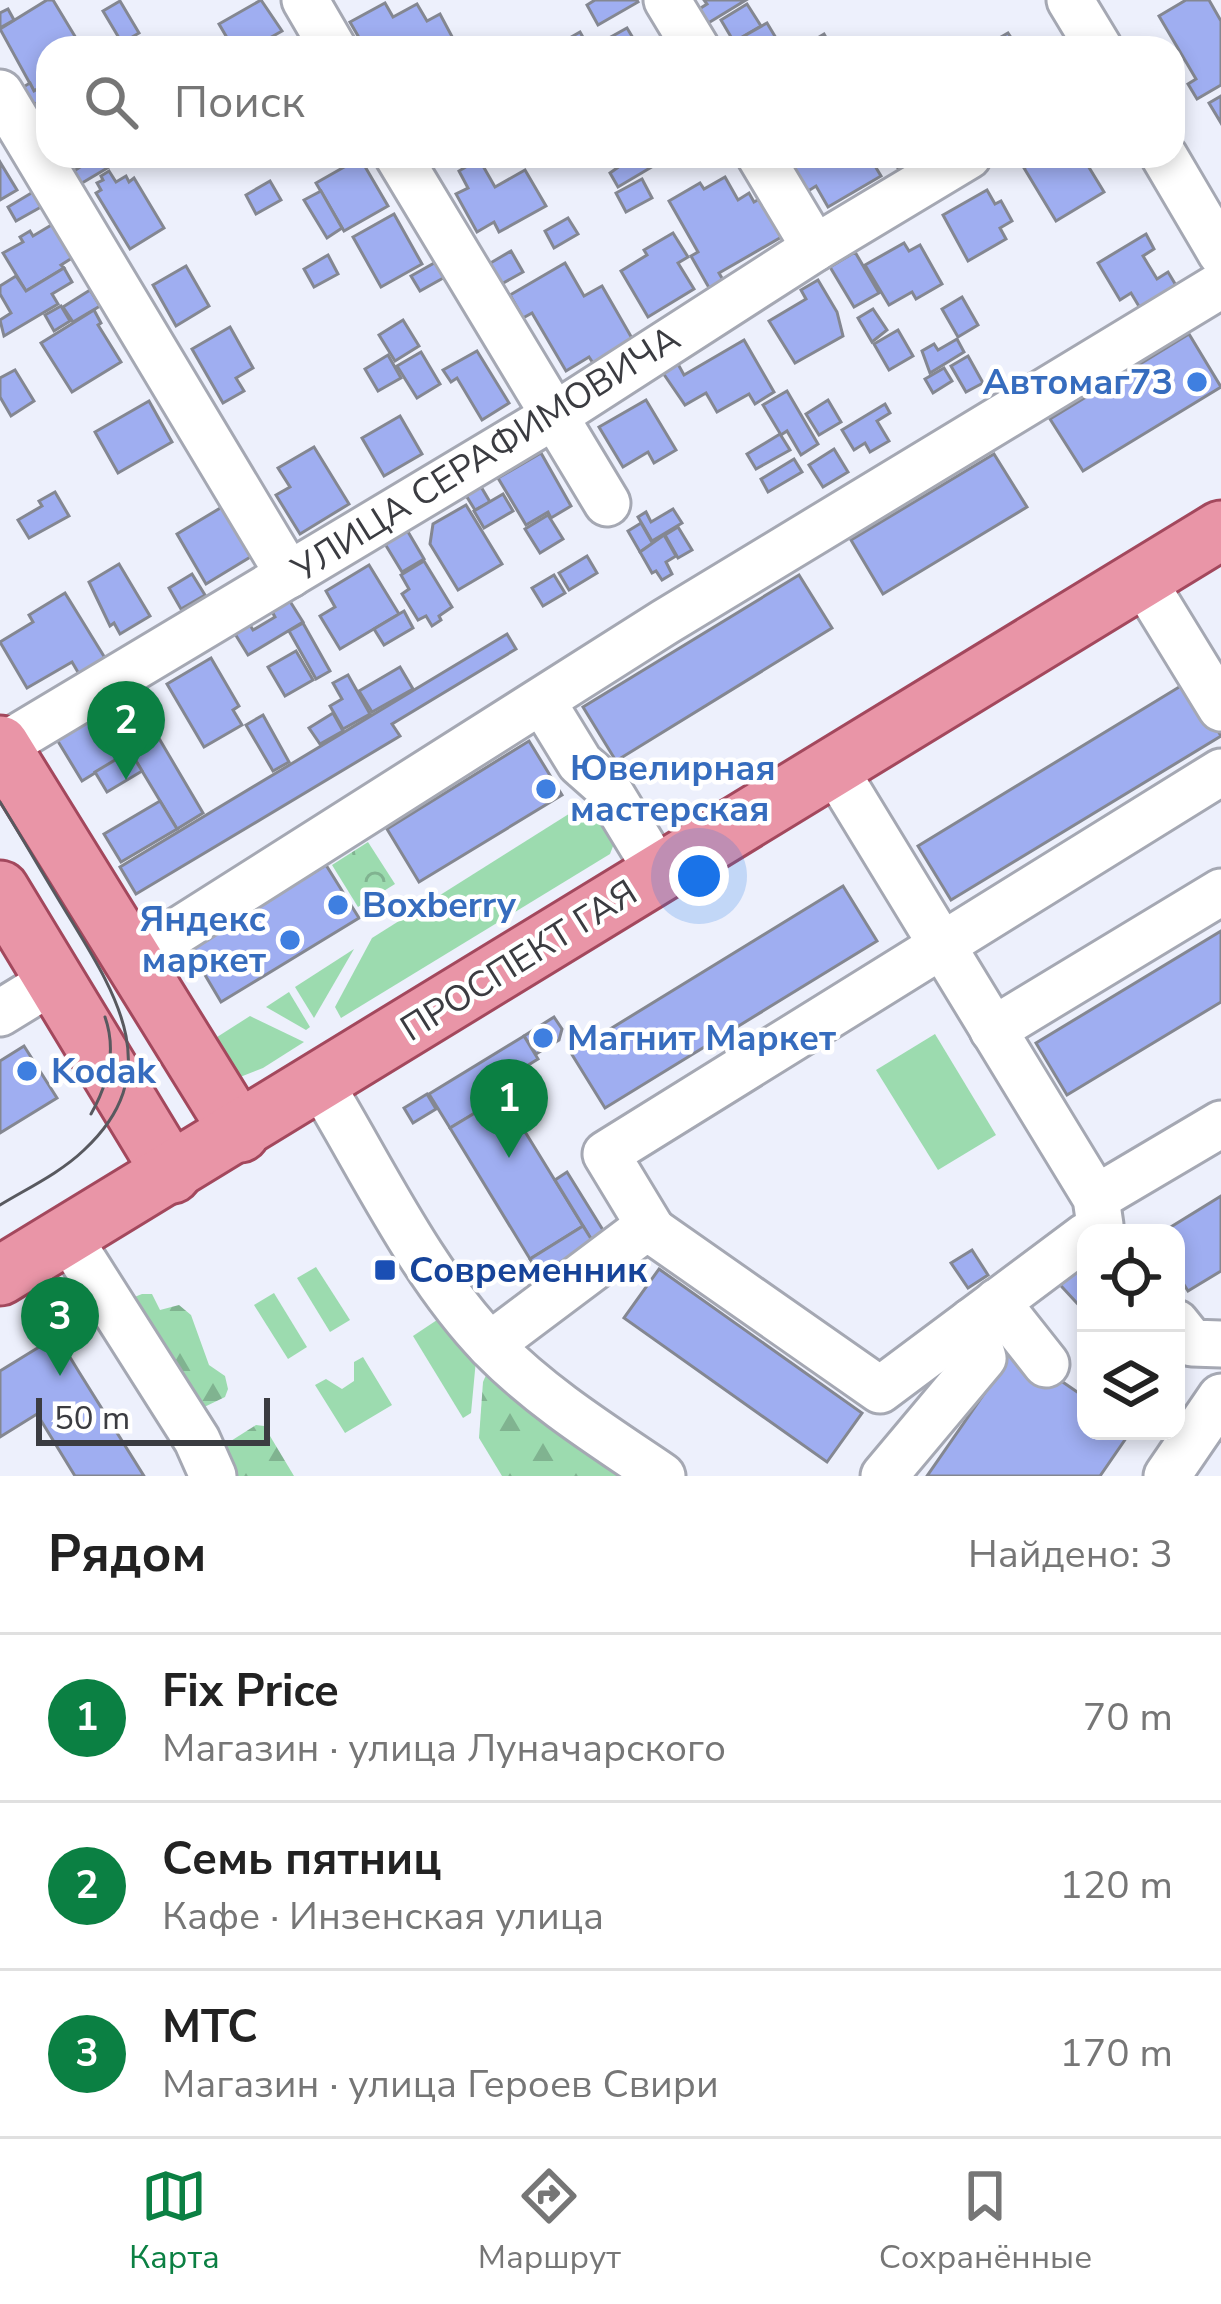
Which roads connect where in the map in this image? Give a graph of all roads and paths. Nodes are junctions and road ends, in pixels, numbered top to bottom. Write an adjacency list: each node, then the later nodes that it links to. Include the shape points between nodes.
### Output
1 (304, 0): 4 (street)
2 (667, 0): 5 (street)
3 (1070, 0): 6 (street)
4 (326, 36)
5 (689, 36)
6 (1092, 36)
7 (0, 92): 8 (street)
8 (36, 152)
9 (46, 168): 20 (street)
10 (405, 168): 17 (street)
11 (767, 168): 14 (street)
12 (948, 168): 14 (street, УЛИЦА СЕРАФИМОВИЧА)
13 (1170, 168): 15 (street)
14 (815, 248): 17 (street, УЛИЦА СЕРАФИМОВИЧА)
15 (1221, 253)
16 (1221, 285): 22 (street)
17 (554, 416): 18 (street); 20 (street, УЛИЦА СЕРАФИМОВИЧА)
18 (607, 503)
19 (1221, 530): 21 (main road, ПРОСПЕКТ ГАЯ)
20 (289, 574): 24 (street, УЛИЦА СЕРАФИМОВИЧА)
21 (1142, 579): 23 (street); 25 (main road, ПРОСПЕКТ ГАЯ)
22 (542, 701): 27 (street, via 580,763 607,786); 31 (street)
23 (1221, 708)
24 (1, 746): 31 (main road)
25 (834, 768): 27 (main road, ПРОСПЕКТ ГАЯ); 30 (street)
26 (1221, 772): 30 (street)
27 (660, 875): 35 (main road, ПРОСПЕКТ ГАЯ)
28 (0, 890): 32 (main road)
29 (1221, 892): 34 (street)
30 (941, 946): 34 (street); 41 (street, via 606,1154)
31 (132, 960): 37 (main road)
32 (55, 980): 33 (street); 38 (main road)
33 (0, 1013)
34 (993, 1030): 39 (street)
35 (320, 1083): 37 (main road, ПРОСПЕКТ ГАЯ); 48 (street, via 444,1287)
36 (1221, 1124): 40 (street)
37 (240, 1133): 38 (main road, ПРОСПЕКТ ГАЯ)
38 (172, 1174): 42 (main road, ПРОСПЕКТ ГАЯ)
39 (1095, 1224)
40 (1097, 1224)
41 (652, 1230): 45 (street, via 880,1390); 48 (street)
42 (67, 1235): 44 (main road, ПРОСПЕКТ ГАЯ); 51 (street)
43 (1077, 1240): 45 (street)
44 (0, 1276)
45 (985, 1312): 49 (street); 53 (street, via 982,1358)
46 (1184, 1332): 47 (street, via 1192,1342)
47 (1221, 1344)
48 (490, 1345): 52 (street)
49 (1046, 1364)
50 (1221, 1397): 54 (street)
51 (213, 1476)
52 (662, 1476)
53 (884, 1476)
54 (1167, 1476)

